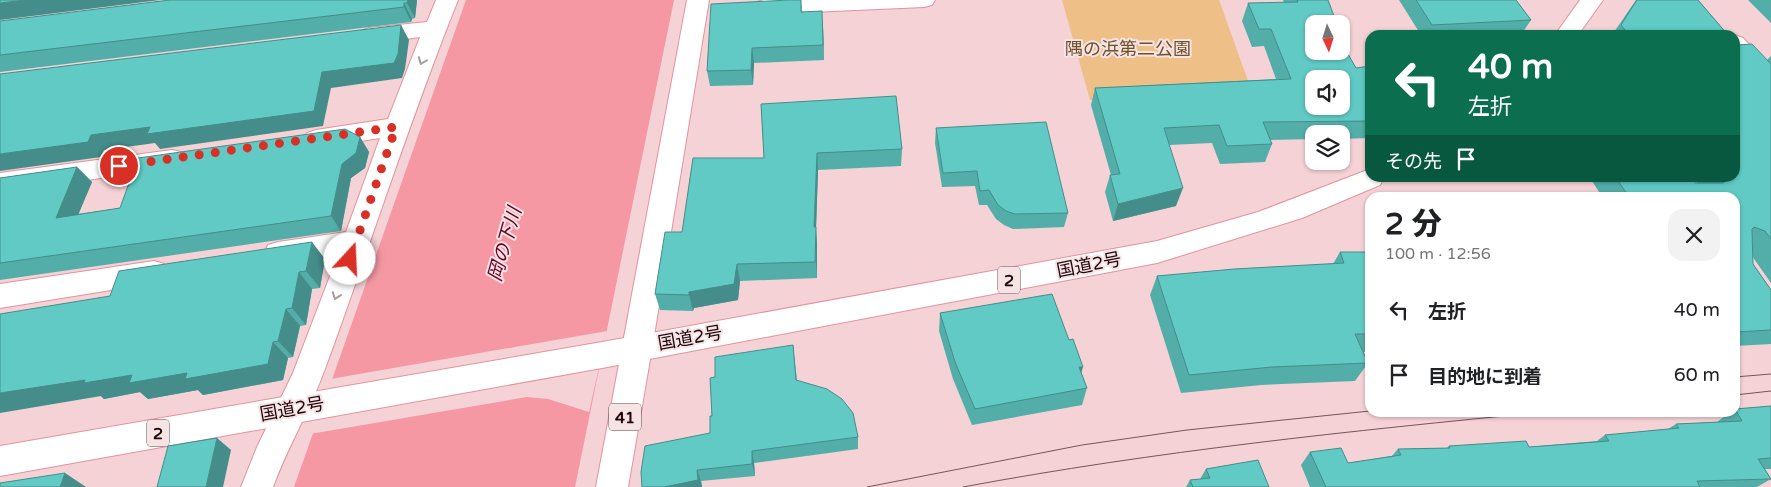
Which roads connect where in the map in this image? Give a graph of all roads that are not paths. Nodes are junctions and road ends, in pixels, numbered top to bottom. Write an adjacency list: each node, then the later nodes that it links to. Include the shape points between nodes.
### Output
1 (447, 0): 7 (main road)
2 (924, 0): 4 (main road)
3 (1592, 0): 8 (main road)
4 (819, 3): 6 (main road)
5 (703, 6): 21 (main road)
6 (743, 8)
7 (435, 28): 9 (main road); 12 (main road, one-way to 12)
8 (1570, 30)
9 (346, 39)
10 (1740, 48): 11 (main road)
11 (1771, 83)
12 (396, 127): 13 (main road); 17 (main road)
13 (297, 141)
14 (198, 155): 16 (main road)
15 (1365, 181): 21 (main road, 国道2号 / 2, via 1288,213 1157,252)
16 (0, 183)
17 (357, 241): 18 (main road); 22 (main road, one-way to 22, via 307,374)
18 (251, 257)
19 (183, 268): 20 (main road)
20 (0, 296)
21 (637, 348): 22 (main road, 国道2号 / 2); 25 (main road, 41)
22 (303, 407): 23 (main road, 国道2号 / 2); 24 (main road, via 265,464)
23 (0, 461)
24 (257, 487)
25 (612, 487)

